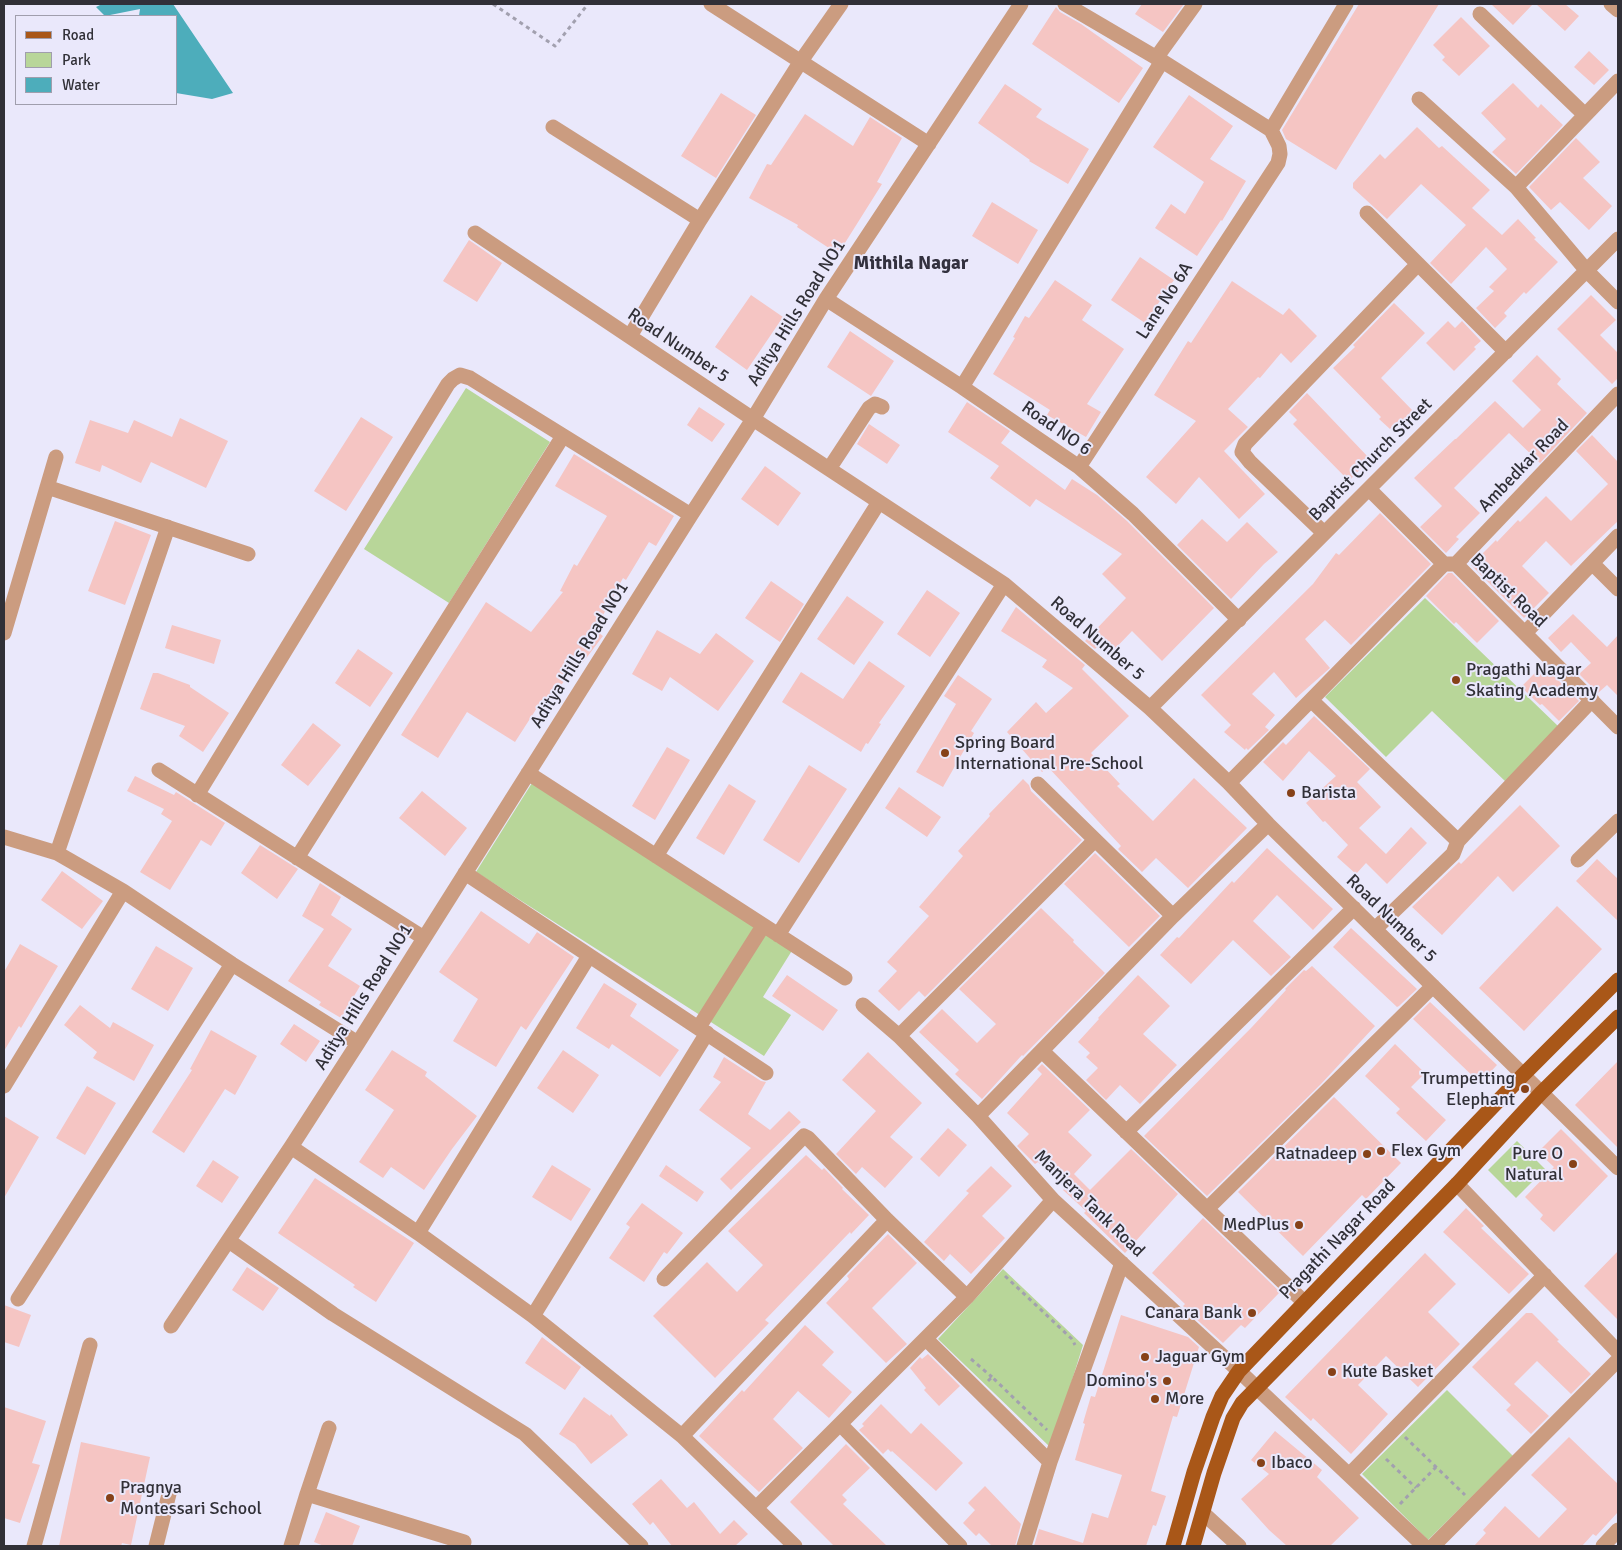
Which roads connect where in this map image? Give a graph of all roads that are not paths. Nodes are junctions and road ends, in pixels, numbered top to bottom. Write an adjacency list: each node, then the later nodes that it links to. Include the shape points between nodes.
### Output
1 (711, 4): 11 (street)
2 (841, 4): 11 (street)
3 (1021, 4): 17 (street, Aditya Hills Road NO1)
4 (1065, 4): 10 (street)
5 (1195, 4): 10 (street)
6 (1346, 4): 16 (street)
7 (1611, 4): 8 (street)
8 (1618, 10)
9 (1480, 14): 14 (street)
10 (1159, 60): 16 (street); 29 (street)
11 (801, 61): 17 (street); 20 (street)
12 (1618, 81): 14 (street)
13 (1419, 99): 18 (street)
14 (1585, 115): 18 (street)
15 (554, 127): 20 (street)
16 (1271, 130): 35 (street, Lane No 6A, via 1280,154 1278,162)
17 (929, 144): 25 (street, Aditya Hills Road NO1)
18 (1516, 187): 24 (street)
19 (1367, 213): 23 (street)
20 (700, 220): 27 (street)
21 (475, 233): 27 (street, Road Number 5)
22 (1618, 239): 24 (street, Baptist Church Street)
23 (1418, 264): 28 (street); 42 (street, via 1246,444 1242,452)
24 (1587, 271): 26 (street); 28 (street, Baptist Church Street)
25 (826, 299): 29 (street, Road NO 6); 32 (street, Aditya Hills Road NO1)
26 (1618, 302)
27 (630, 336): 32 (street, Road Number 5)
28 (1506, 352): 38 (street, Baptist Church Street)
29 (962, 387): 35 (street, Road NO 6)
30 (1618, 394): 46 (street, Ambedkar Road)
31 (882, 407): 36 (street, via 875,404 869,408)
32 (753, 419): 36 (street, Road Number 5); 40 (street, Aditya Hills Road NO1)
33 (563, 436): 40 (street); 61 (street, via 470,378 460,375 453,379); 69 (street)
34 (56, 457): 37 (street)
35 (1078, 467): 50 (street, Road NO 6, via 1133,514)
36 (829, 469): 39 (street, Road Number 5)
37 (47, 487): 41 (street); 48 (street)
38 (1370, 489): 42 (street, Baptist Church Street); 46 (street, Baptist Road)
39 (879, 502): 47 (street, Road Number 5); 68 (street)
40 (691, 515): 58 (street, Aditya Hills Road NO1)
41 (168, 527): 44 (street); 67 (street)
42 (1324, 533): 50 (street, Baptist Church Street)
43 (1618, 536): 45 (street)
44 (248, 554)
45 (1592, 563): 49 (street); 52 (street)
46 (1450, 564): 52 (street, Baptist Road); 53 (street, Ambedkar Road)
47 (1004, 584): 55 (street, Road Number 5); 77 (street)
48 (10, 586): 51 (street)
49 (1618, 589)
50 (1239, 620): 55 (street, Baptist Church Street)
51 (4, 633)
52 (1525, 633): 54 (street, Baptist Road)
53 (1311, 700): 59 (street, Ambedkar Road); 66 (street)
54 (1592, 700): 56 (street, Baptist Road); 66 (street)
55 (1150, 708): 59 (street, Road Number 5)
56 (1618, 727)
57 (159, 770): 61 (street)
58 (528, 773): 68 (street); 71 (street, Aditya Hills Road NO1)
59 (1229, 783): 63 (street, Road Number 5)
60 (1038, 784): 65 (street)
61 (197, 794): 69 (street)
62 (1618, 820): 70 (street)
63 (1268, 824): 73 (street, Road Number 5); 74 (street)
64 (4, 838): 67 (street)
65 (1095, 840): 74 (street); 87 (street)
66 (1458, 841): 76 (street, via 1453,854)
67 (57, 853): 72 (street)
68 (656, 856): 75 (street)
69 (297, 858): 78 (street)
70 (1578, 860)
71 (465, 873): 78 (street, Aditya Hills Road NO1); 79 (street)
72 (123, 890): 80 (street); 92 (street)
73 (1354, 908): 76 (street, Road Number 5); 95 (street)
74 (1173, 916): 89 (street)
75 (763, 926): 77 (street); 86 (street)
76 (1375, 929): 83 (street, Road Number 5)
77 (778, 935): 81 (street)
78 (424, 938): 88 (street, Aditya Hills Road NO1)
79 (589, 956): 86 (street); 102 (street)
80 (232, 964): 88 (street); 108 (street)
81 (845, 978)
82 (1618, 980): 91 (main road, Pragathi Nagar Road)
83 (1433, 986): 91 (street, Road Number 5); 100 (street)
84 (863, 1005): 87 (street, Manjera Tank Road)
85 (1618, 1017): 93 (main road)
86 (703, 1030): 90 (street); 110 (street)
87 (899, 1036): 94 (street, Manjera Tank Road)
88 (358, 1043): 96 (street, Aditya Hills Road NO1)
89 (1042, 1051): 94 (street); 95 (street)
90 (766, 1073)
91 (1523, 1075): 93 (street, Road Number 5); 109 (main road, Pragathi Nagar Road)
92 (4, 1086)
93 (1542, 1093): 97 (street, Road Number 5); 98 (main road)
94 (978, 1116): 99 (street, Manjera Tank Road)
95 (1126, 1132): 100 (street)
96 (291, 1147): 102 (street); 103 (street, Aditya Hills Road NO1)
97 (1618, 1168)
98 (1457, 1184): 105 (street); 117 (main road)
99 (1053, 1200): 104 (street, Manjera Tank Road); 107 (street)
100 (1207, 1209): 109 (street)
101 (887, 1220): 106 (street, via 804,1136); 107 (street); 120 (street)
102 (418, 1233): 110 (street)
103 (229, 1241): 111 (street, Aditya Hills Road NO1); 132 (street, via 333,1314 525,1434)
104 (1122, 1263): 116 (street, Manjera Tank Road); 121 (street)
105 (1545, 1275): 114 (street); 122 (street)
106 (664, 1279)
107 (967, 1297): 112 (street)
108 (18, 1299)
109 (1304, 1302): 116 (main road, Pragathi Nagar Road)
110 (533, 1316): 120 (street)
111 (171, 1326)
112 (926, 1338): 118 (street); 121 (street)
113 (90, 1345): 129 (street)
114 (1618, 1352)
115 (1618, 1360): 140 (street)
116 (1239, 1371): 117 (street, Manjera Tank Road); 136 (main road, Pragathi Nagar Road, via 1213,1417)
117 (1256, 1388): 122 (street, Manjera Tank Road); 126 (main road, via 1233,1418)
118 (840, 1424): 125 (street); 134 (street)
119 (329, 1428): 124 (street)
120 (682, 1436): 125 (street)
121 (1050, 1462): 135 (street)
122 (1348, 1474): 139 (street, Manjera Tank Road)
123 (169, 1494): 130 (street)
124 (307, 1494): 128 (street); 131 (street)
125 (756, 1508): 133 (street)
126 (1203, 1513): 137 (main road); 138 (street)
127 (1618, 1530): 141 (street)
128 (464, 1542)
129 (34, 1546)
130 (156, 1546)
131 (291, 1546)
132 (640, 1546)
133 (795, 1546)
134 (960, 1546)
135 (1024, 1546)
136 (1173, 1546)
137 (1194, 1546)
138 (1239, 1546)
139 (1424, 1546)
140 (1432, 1546)
141 (1603, 1546)

